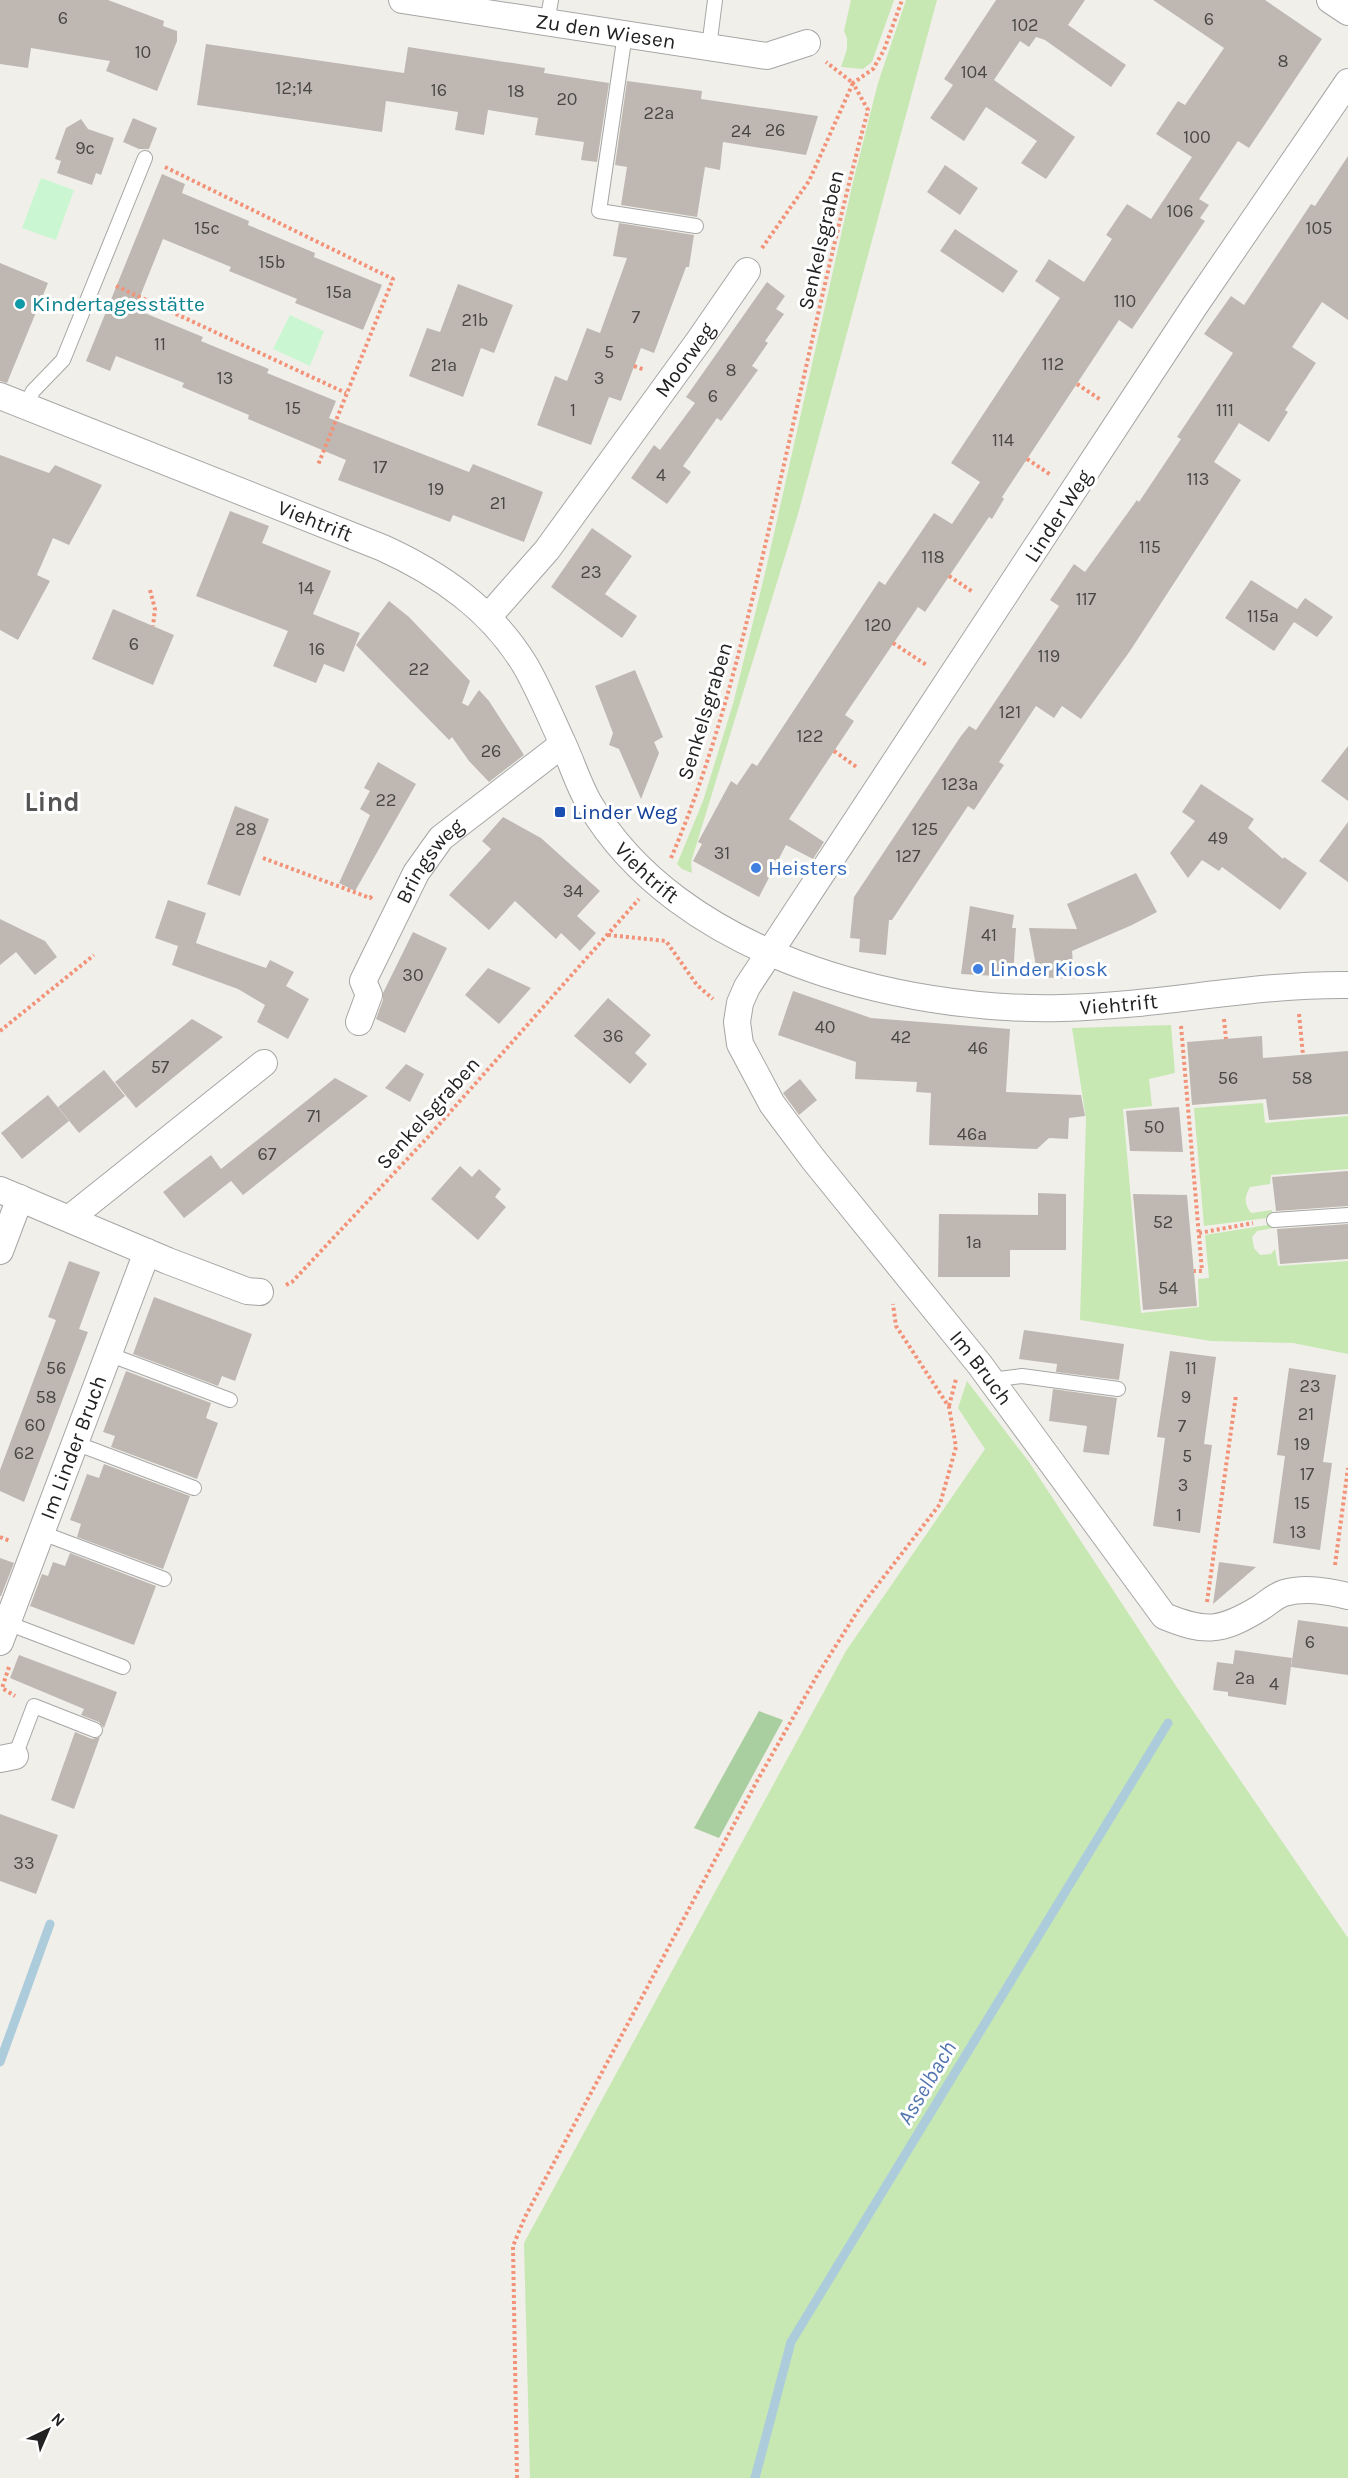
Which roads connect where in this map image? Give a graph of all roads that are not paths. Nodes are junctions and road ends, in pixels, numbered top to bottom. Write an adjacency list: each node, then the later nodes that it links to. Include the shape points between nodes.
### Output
1 (402, 0): 4 (street, Zu den Wiesen)
2 (715, 0): 8 (lane)
3 (1330, 0): 5 (street)
4 (549, 11): 6 (street, Zu den Wiesen)
5 (1348, 12)
6 (625, 34): 8 (street, Zu den Wiesen); 11 (lane, via 599,211)
7 (807, 43): 8 (street, Zu den Wiesen, via 767,56)
8 (709, 47)
9 (1348, 82): 17 (street, Linder Weg, via 1194,307)
10 (145, 158): 14 (lane, via 63,360 33,391)
11 (696, 226)
12 (747, 271): 15 (street, Moorweg, via 547,550)
13 (0, 396): 14 (street, Viehtrift)
14 (26, 405): 15 (street, Viehtrift, via 417,563 468,597)
15 (488, 618): 16 (street, Viehtrift, via 525,666)
16 (563, 744): 17 (street, Viehtrift, via 587,800 610,837 629,858 684,905 718,927); 19 (street, Bringsweg, via 441,838 416,873 363,981 369,994)
17 (772, 952): 18 (street, Viehtrift, via 867,986 947,1003 1003,1008 1066,1008); 29 (street, Im Bruch, via 740,1003 740,1044 772,1104 813,1159)
18 (1348, 985)
19 (359, 1022)
20 (264, 1063): 23 (street)
21 (10, 1194): 23 (street); 25 (street)
22 (1348, 1215): 24 (lane)
23 (70, 1218): 26 (street)
24 (1274, 1220)
25 (0, 1251)
26 (147, 1252): 27 (street); 28 (street, Im Linder Bruch)
27 (260, 1292)
28 (108, 1354): 31 (lane); 32 (street, Im Linder Bruch)
29 (991, 1380): 30 (lane, via 1022,1376); 36 (street, Im Bruch, via 1164,1616 1192,1628 1215,1629 1281,1594 1308,1589)
30 (1118, 1389)
31 (230, 1400)
32 (75, 1443): 33 (lane); 34 (street, Im Linder Bruch)
33 (194, 1488)
34 (42, 1533): 35 (lane); 37 (street, Im Linder Bruch)
35 (164, 1579)
36 (1340, 1594)
37 (5, 1644): 38 (lane)
38 (123, 1667)
39 (95, 1730): 40 (lane, via 34,1706)
40 (7, 1757)

